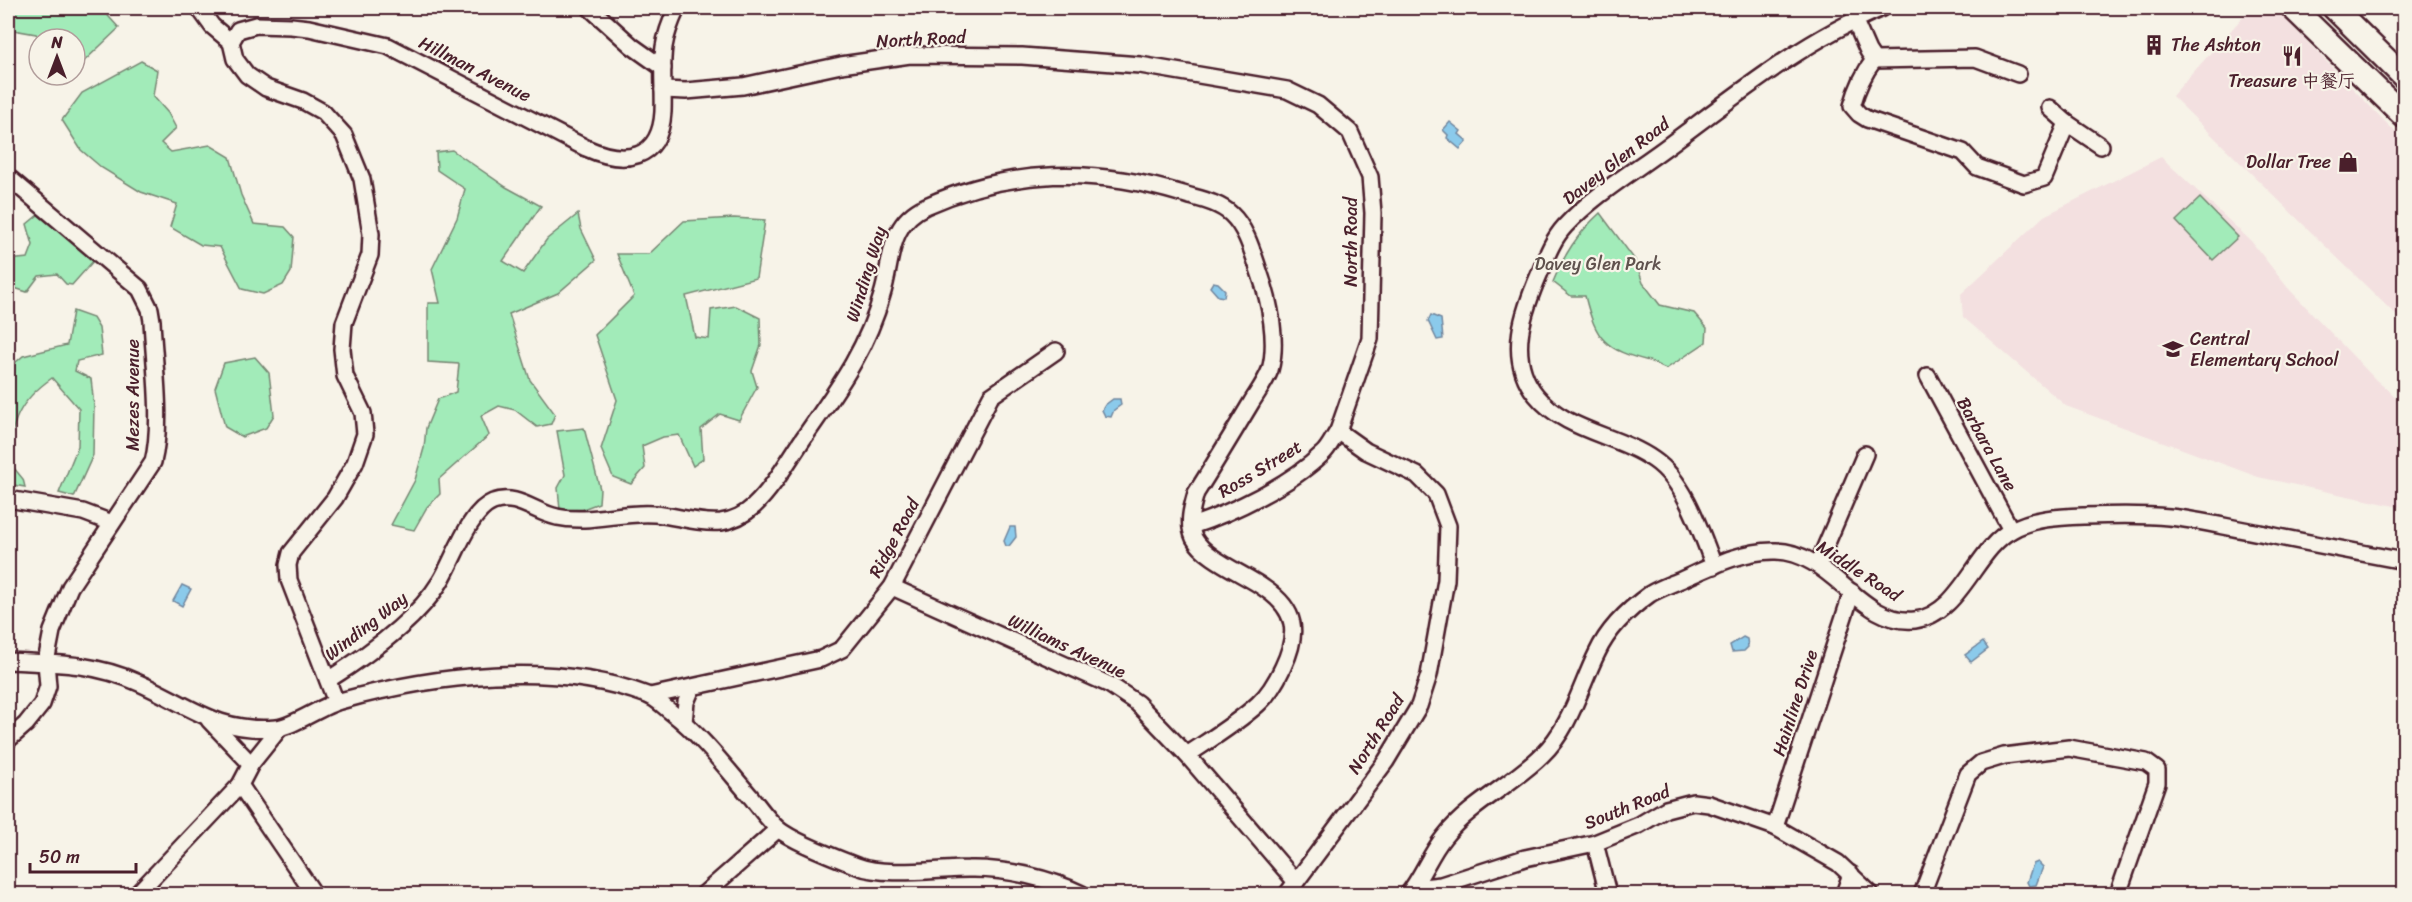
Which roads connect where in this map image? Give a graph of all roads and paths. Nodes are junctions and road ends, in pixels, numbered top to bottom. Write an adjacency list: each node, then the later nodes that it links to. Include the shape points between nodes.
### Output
1 (199, 8): 8 (street)
2 (590, 8): 10 (street)
3 (677, 8): 10 (street, via 668,28)
4 (1882, 8): 7 (street, Davey Glen Road)
5 (2293, 8): 15 (main road)
6 (2334, 8): 12 (main road)
7 (1854, 19): 9 (street); 29 (street, Davey Glen Road, via 1754,82 1598,195 1564,227 1550,249 1520,327 1519,349 1535,394 1574,424 1655,460 1690,507)
8 (231, 42): 13 (street, Hillman Avenue, via 237,30 276,25 309,28 388,46 586,148 619,159 650,148 663,114); 34 (street, via 247,75 266,88 323,112 344,135 362,179 370,255 344,322 342,348 345,376 363,413 364,434 355,463 335,498 299,540 288,565 292,590)
9 (1874, 60): 11 (street, via 1975,58); 16 (street, via 1857,88 1852,106 1858,114 1963,152 1977,167 2024,184 2044,178)
10 (663, 68): 13 (street)
11 (2018, 74)
12 (2404, 77)
13 (663, 90): 21 (street, North Road, via 743,86 910,55 1022,56 1140,65 1287,90 1318,105 1350,132 1370,177 1370,339)
14 (2050, 108): 16 (street)
15 (2404, 116)
16 (2067, 123): 17 (street)
17 (2102, 146)
18 (8, 177): 24 (street, Mezes Avenue, via 133,282 150,309 156,448 148,470)
19 (1056, 351): 30 (street, Ridge Road, via 991,396)
20 (1928, 376): 26 (street, Barbara Lane)
21 (1338, 431): 25 (street, Ross Street, via 1324,453 1294,475 1232,511); 49 (street, North Road, via 1366,451 1417,475 1436,494 1448,526 1446,580 1430,675 1419,706 1386,761)
22 (1864, 453): 28 (street)
23 (8, 499): 24 (street, via 83,512)
24 (112, 523): 33 (street, Mezes Avenue, via 70,587 52,631)
25 (1191, 526): 34 (street, Winding Way, via 1196,493 1270,371 1273,324 1249,241 1232,215 1214,203 1151,184 1104,176 1000,181 925,207 904,219 897,231 882,296 863,349 792,457 759,502 743,516 707,523 655,514 576,520 553,516 516,501 492,503 477,513 426,604); 42 (street, via 1195,539 1208,552 1282,603 1293,625 1293,638 1281,672 1259,703)
26 (2012, 530): 27 (street, Middle Road, via 2062,517 2169,517); 31 (street, Middle Road, via 1995,543 1951,599 1918,620 1885,616)
27 (2404, 561)
28 (1818, 564): 29 (street, Middle Road, via 1778,551 1759,552); 31 (street, Middle Road)
29 (1714, 566): 50 (street, Middle Road, via 1653,592 1614,626 1598,650 1566,724 1543,755 1469,812 1443,838)
30 (892, 587): 35 (street, Ridge Road, via 842,649 821,659); 42 (street, Williams Avenue, via 1110,685 1137,703)
31 (1852, 592): 45 (street, Hainline Drive)
32 (8, 661): 33 (street)
33 (46, 662): 38 (street, via 110,672); 41 (street, Mezes Avenue, via 48,686 42,704)
34 (328, 681): 37 (street)
35 (692, 688): 36 (street, Ridge Road); 39 (street)
36 (650, 696): 37 (street, via 593,681 537,675 478,676 401,686); 39 (street)
37 (336, 702): 40 (street)
38 (209, 720): 40 (street, via 233,727); 43 (street)
39 (684, 723): 46 (street)
40 (279, 729): 43 (street)
41 (8, 740)
42 (1187, 755): 49 (street, Williams Avenue)
43 (251, 764): 44 (street)
44 (240, 784): 51 (street); 52 (street)
45 (1775, 827): 47 (street, South Road, via 1693,802 1666,809); 48 (street, South Road)
46 (778, 829): 53 (street); 54 (street, via 862,868 908,872 972,869 1018,874)
47 (1595, 843): 50 (street, South Road, via 1525,858); 55 (street)
48 (1851, 874): 56 (street); 57 (street, South Road)
49 (1291, 888)
50 (1411, 891)
51 (137, 894)
52 (314, 894)
53 (704, 894)
54 (1082, 894)
55 (1608, 894)
56 (1844, 894)
57 (1871, 894)
58 (1922, 894): 59 (street, via 1968,774 1981,763 2004,756 2069,748 2146,762 2157,770 2157,783)
59 (2118, 894)

